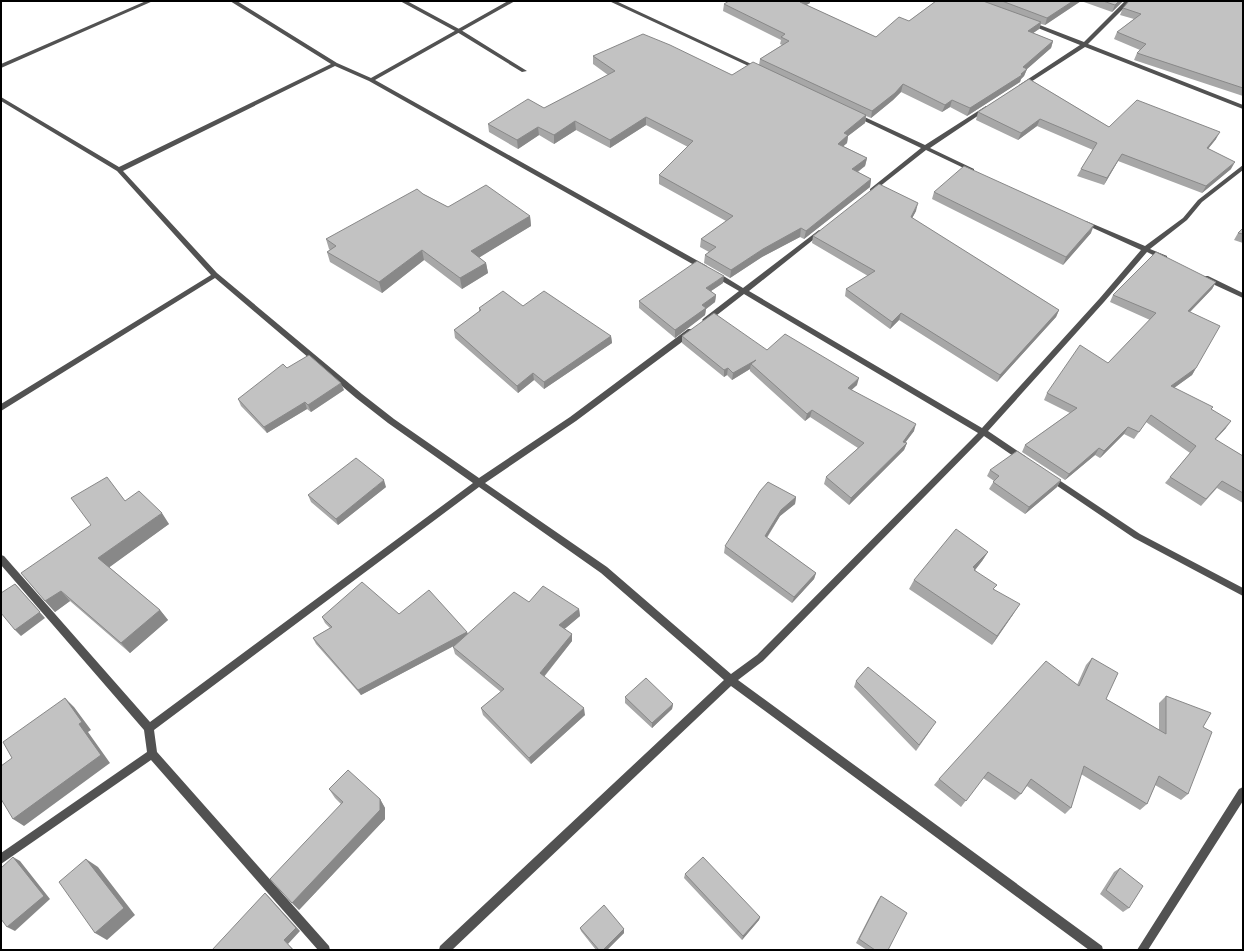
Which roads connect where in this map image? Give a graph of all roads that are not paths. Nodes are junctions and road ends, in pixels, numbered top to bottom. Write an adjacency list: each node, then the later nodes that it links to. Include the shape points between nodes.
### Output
1 (150, 1): 11 (street)
2 (233, 1): 10 (street)
3 (403, 1): 8 (street)
4 (512, 1): 8 (street)
5 (612, 1): 12 (street)
6 (1128, 1): 9 (street)
7 (1021, 20): 9 (street)
8 (459, 30): 13 (street); 14 (street)
9 (1085, 44): 15 (street); 18 (street)
10 (335, 64): 14 (street); 22 (street)
11 (1, 66)
12 (762, 70)
13 (524, 71)
14 (371, 80): 31 (street)
15 (1012, 92)
16 (1, 99): 22 (street)
17 (992, 105): 20 (street)
18 (1243, 107)
19 (847, 111): 20 (street)
20 (925, 148): 23 (street); 24 (street)
21 (1243, 167): 27 (street, via 1200,201 1185,219)
22 (119, 170): 29 (street)
23 (982, 175)
24 (863, 197)
25 (1081, 221): 27 (street)
26 (826, 227): 31 (street)
27 (1146, 249): 28 (street); 34 (street)
28 (1174, 262)
29 (215, 275): 33 (street); 37 (street, via 391,421)
30 (1201, 276): 32 (street)
31 (745, 290): 34 (street); 37 (street, via 574,420)
32 (1243, 296)
33 (1, 408)
34 (983, 432): 35 (street); 40 (street, via 760,658)
35 (1029, 462)
36 (1042, 471): 39 (street, via 1137,536)
37 (480, 482): 40 (street, via 604,570); 41 (street)
38 (1, 559): 41 (street)
39 (1243, 592)
40 (731, 680): 46 (street); 47 (street)
41 (149, 728): 42 (street)
42 (152, 754): 44 (street); 45 (street)
43 (1243, 792): 48 (street)
44 (1, 859)
45 (325, 950)
46 (444, 950)
47 (1098, 950)
48 (1142, 950)

